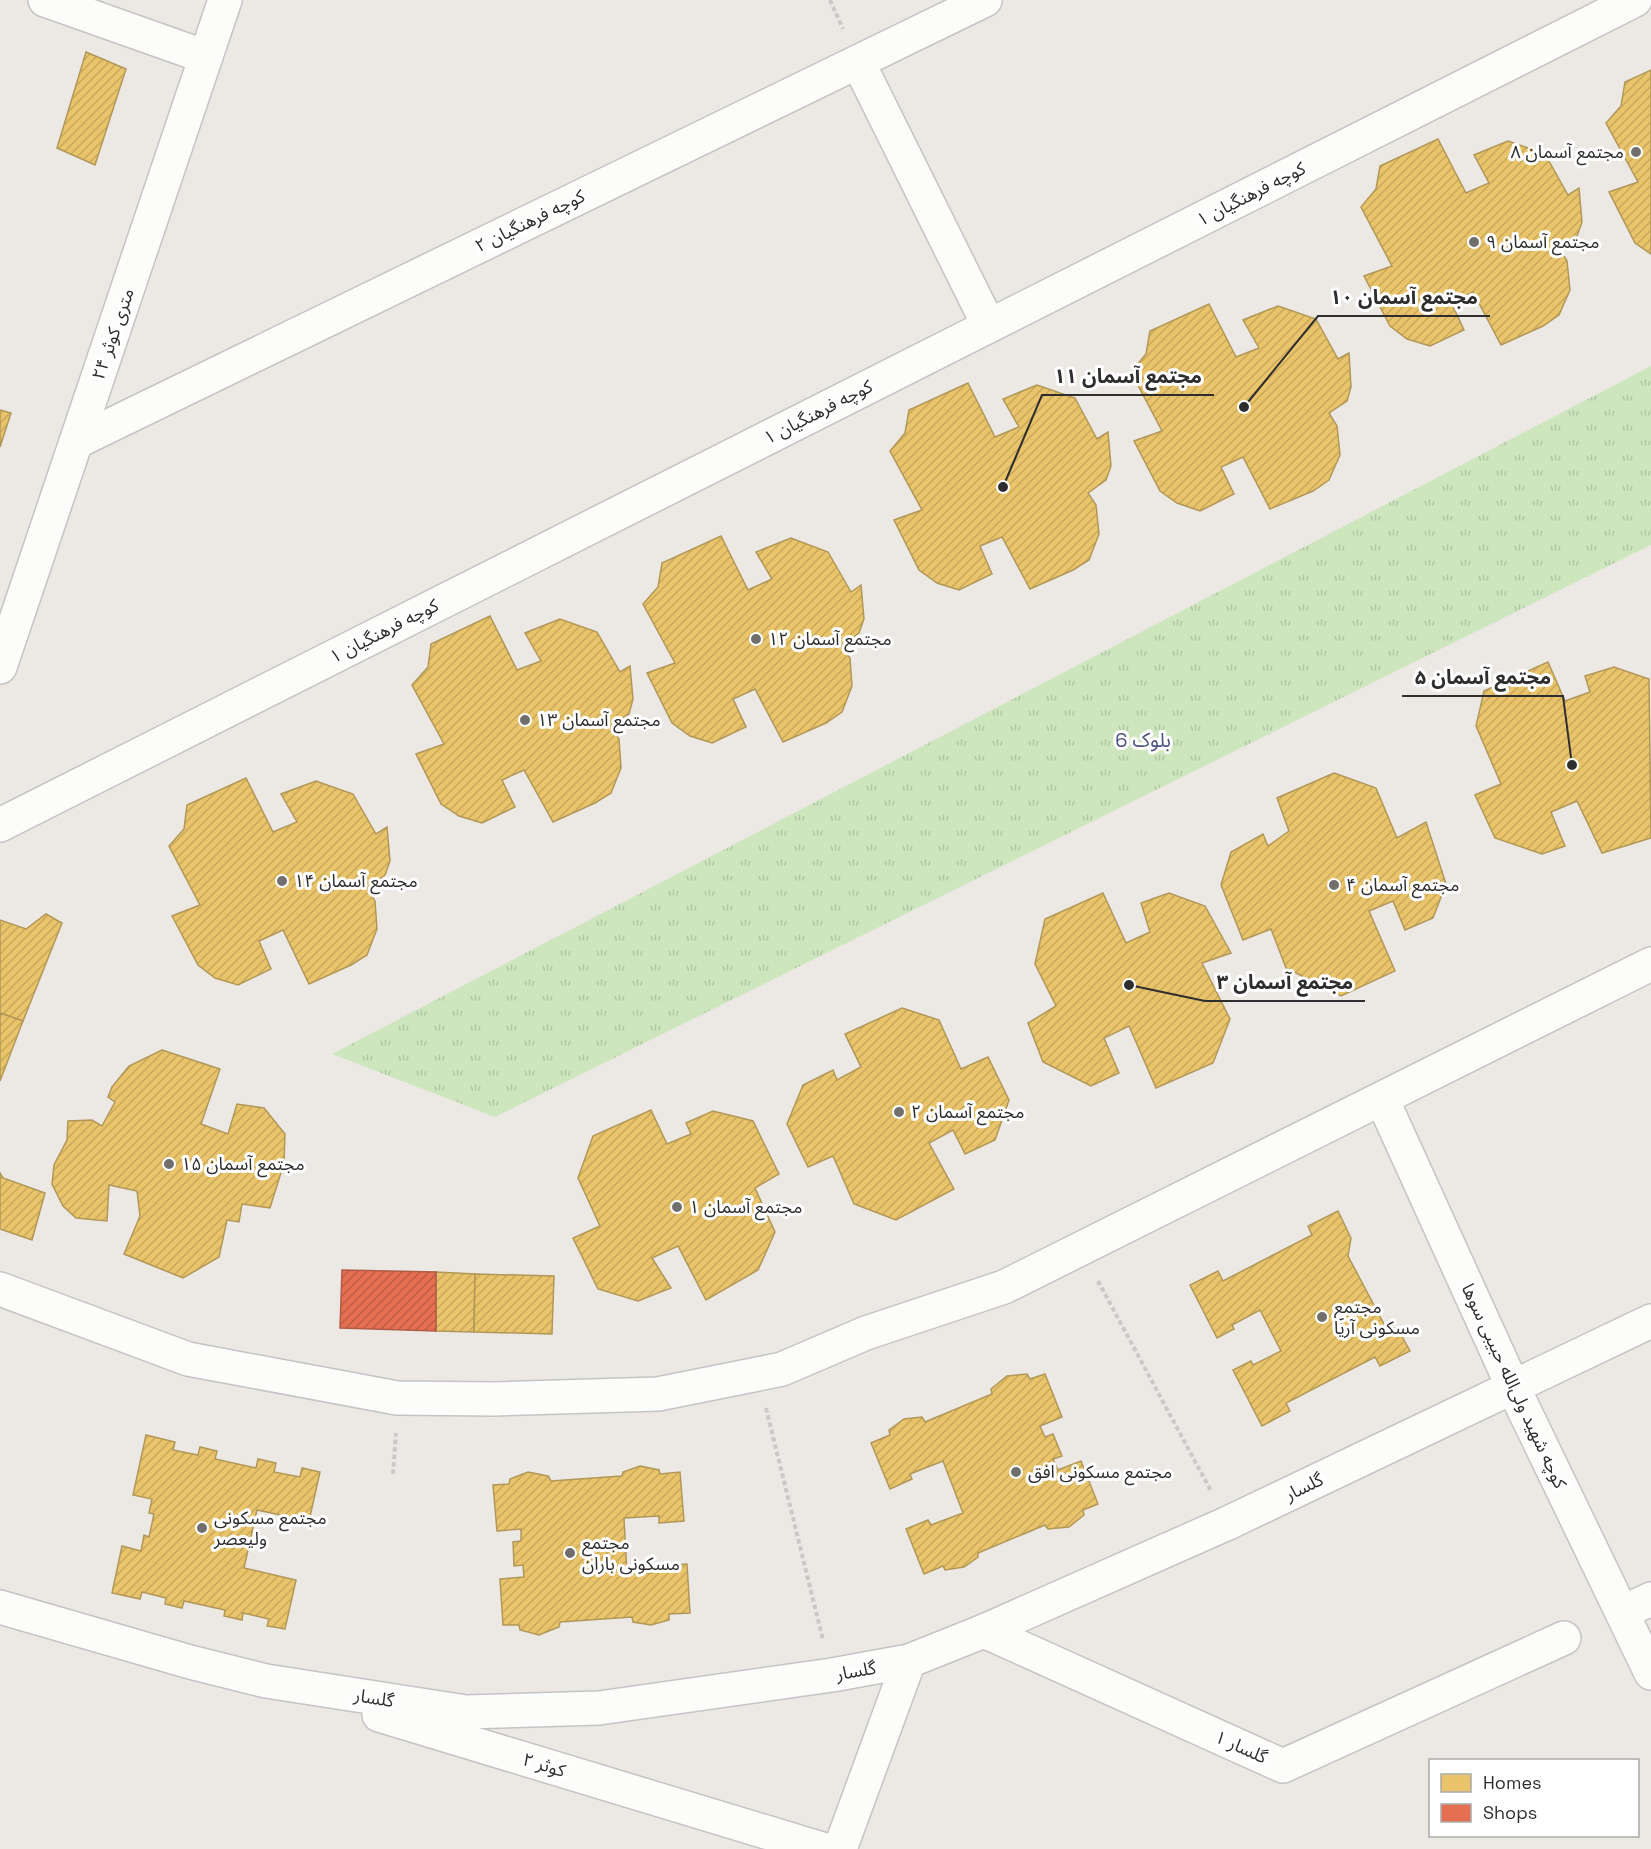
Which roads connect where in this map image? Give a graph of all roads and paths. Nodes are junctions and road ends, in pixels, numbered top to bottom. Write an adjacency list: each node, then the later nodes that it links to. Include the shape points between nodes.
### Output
1 (45, 0): 5 (street)
2 (985, 0): 6 (street, کوچه فرهنگیان ۲)
3 (1635, 0): 7 (street, کوچه فرهنگیان ۱)
4 (232, 4): 5 (street, ۲۴ متری کوثر)
5 (206, 57): 8 (street, ۲۴ متری کوثر)
6 (858, 62): 7 (street); 8 (street, کوچه فرهنگیان ۲)
7 (989, 326): 10 (street, کوچه فرهنگیان ۱)
8 (76, 442): 9 (street, ۲۴ متری کوثر)
9 (0, 667)
10 (0, 825)
11 (1651, 964): 12 (street)
12 (1382, 1098): 13 (street); 17 (street, کوچه شهید ولی‌الله حبیبی سوها)
13 (1080, 1248): 16 (street, via 1004,1287 866,1334 783,1369); 18 (path)
14 (0, 1289): 16 (street, via 188,1359 397,1398 658,1394)
15 (1651, 1321): 17 (street, گلسار)
16 (758, 1374): 25 (path)
17 (1513, 1387): 18 (street, گلسار); 19 (street, کوچه شهید ولی‌الله حبیبی سوها)
18 (1228, 1523): 21 (street, گلسار)
19 (1637, 1605): 24 (street, کوچه شهید ولی‌الله حبیبی سوها)
20 (0, 1607): 26 (street, گلسار)
21 (984, 1631): 22 (street, گلسار ۱, via 1283,1766); 23 (street, گلسار)
22 (1564, 1638)
23 (909, 1661): 25 (street, گلسار); 28 (street)
24 (1651, 1673)
25 (832, 1675): 26 (street, گلسار, via 599,1708 466,1712)
26 (266, 1681): 27 (street, کوثر ۲)
27 (822, 1849)
28 (840, 1849)

